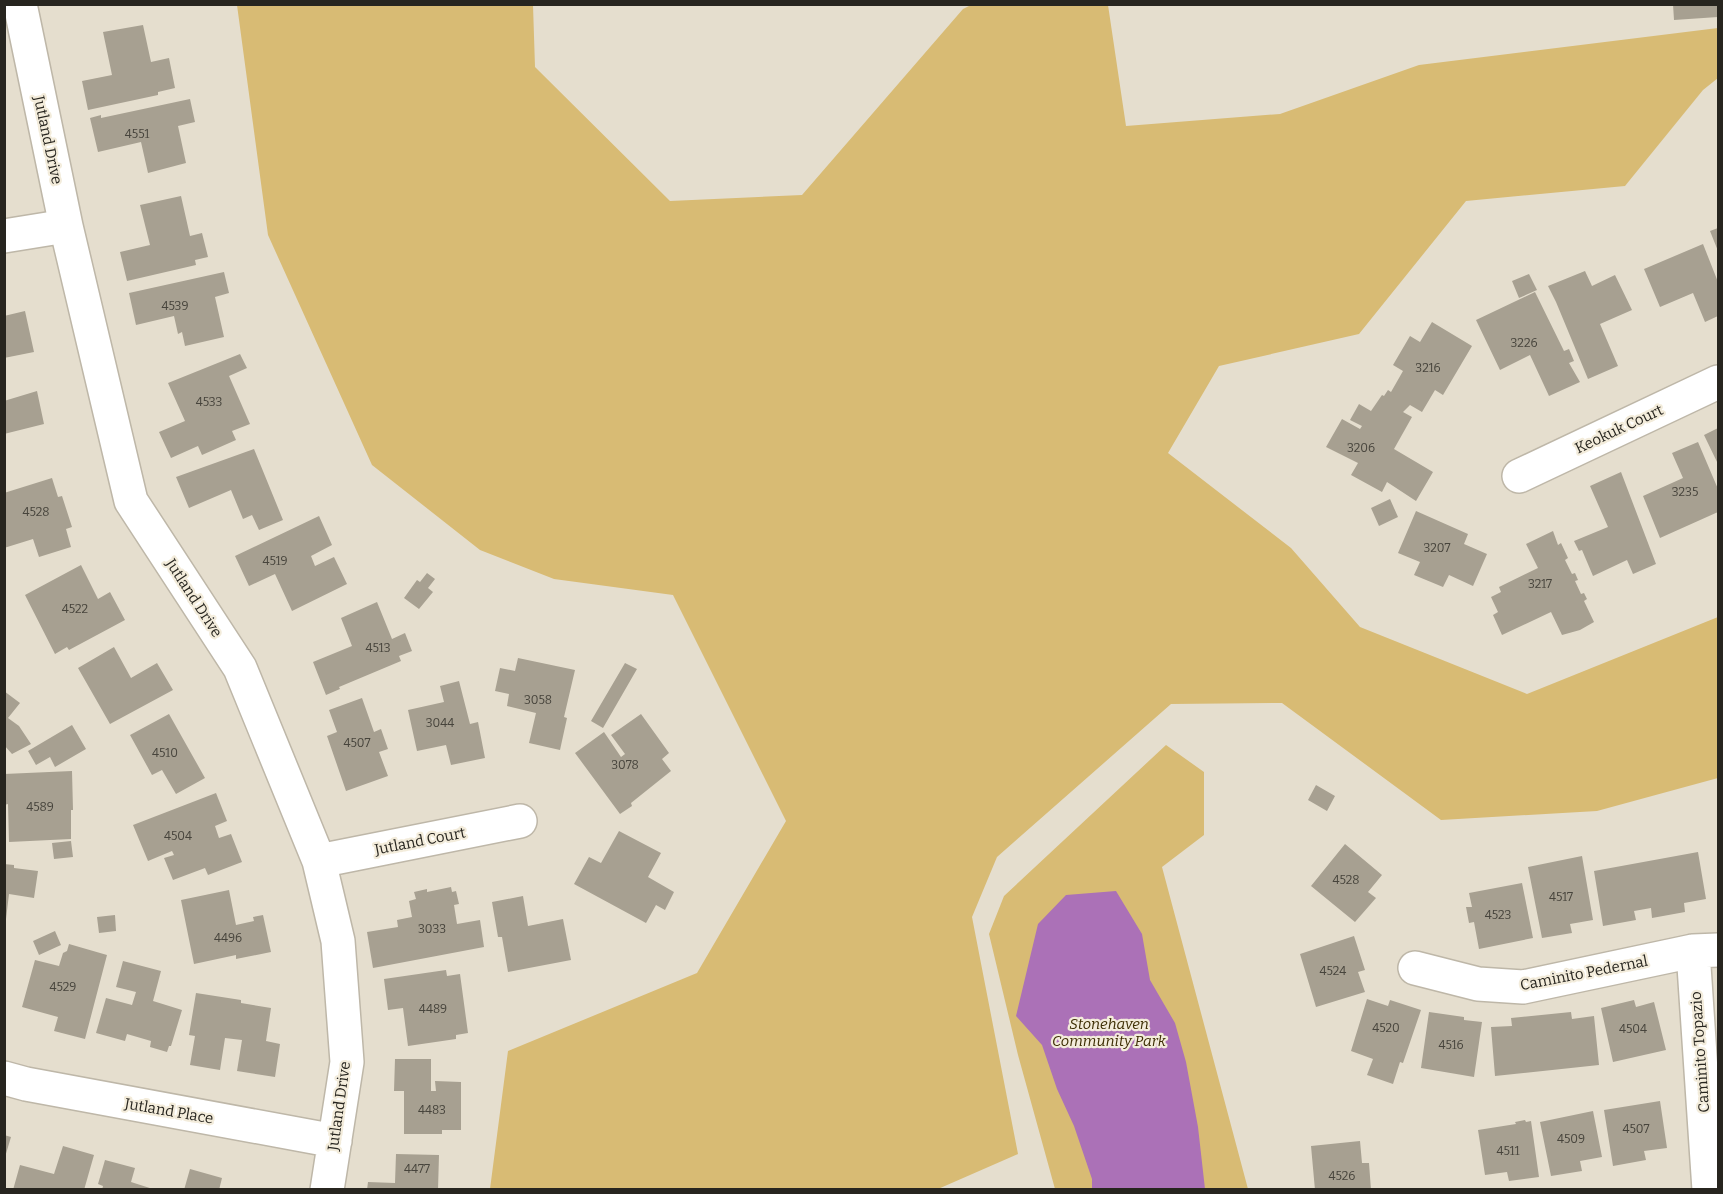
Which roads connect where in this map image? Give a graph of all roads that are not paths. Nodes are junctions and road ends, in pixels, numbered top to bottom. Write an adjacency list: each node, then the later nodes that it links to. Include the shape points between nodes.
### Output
1 (20, 4): 2 (street, Jutland Drive)
2 (66, 226): 3 (street); 7 (street, Jutland Drive, via 131,501 240,668)
3 (4, 236)
4 (1719, 382): 5 (street, Keokuk Court)
5 (1519, 476)
6 (520, 821): 7 (street, Jutland Court)
7 (319, 861): 11 (street, Jutland Drive, via 338,941 347,1062)
8 (1706, 951): 9 (street, Caminito Pedernal, via 1523,987 1478,984); 13 (street, Caminito Topazio)
9 (1415, 968)
10 (4, 1078): 11 (street, Jutland Place)
11 (335, 1141): 12 (street, Jutland Drive)
12 (327, 1190)
13 (1709, 1190)

